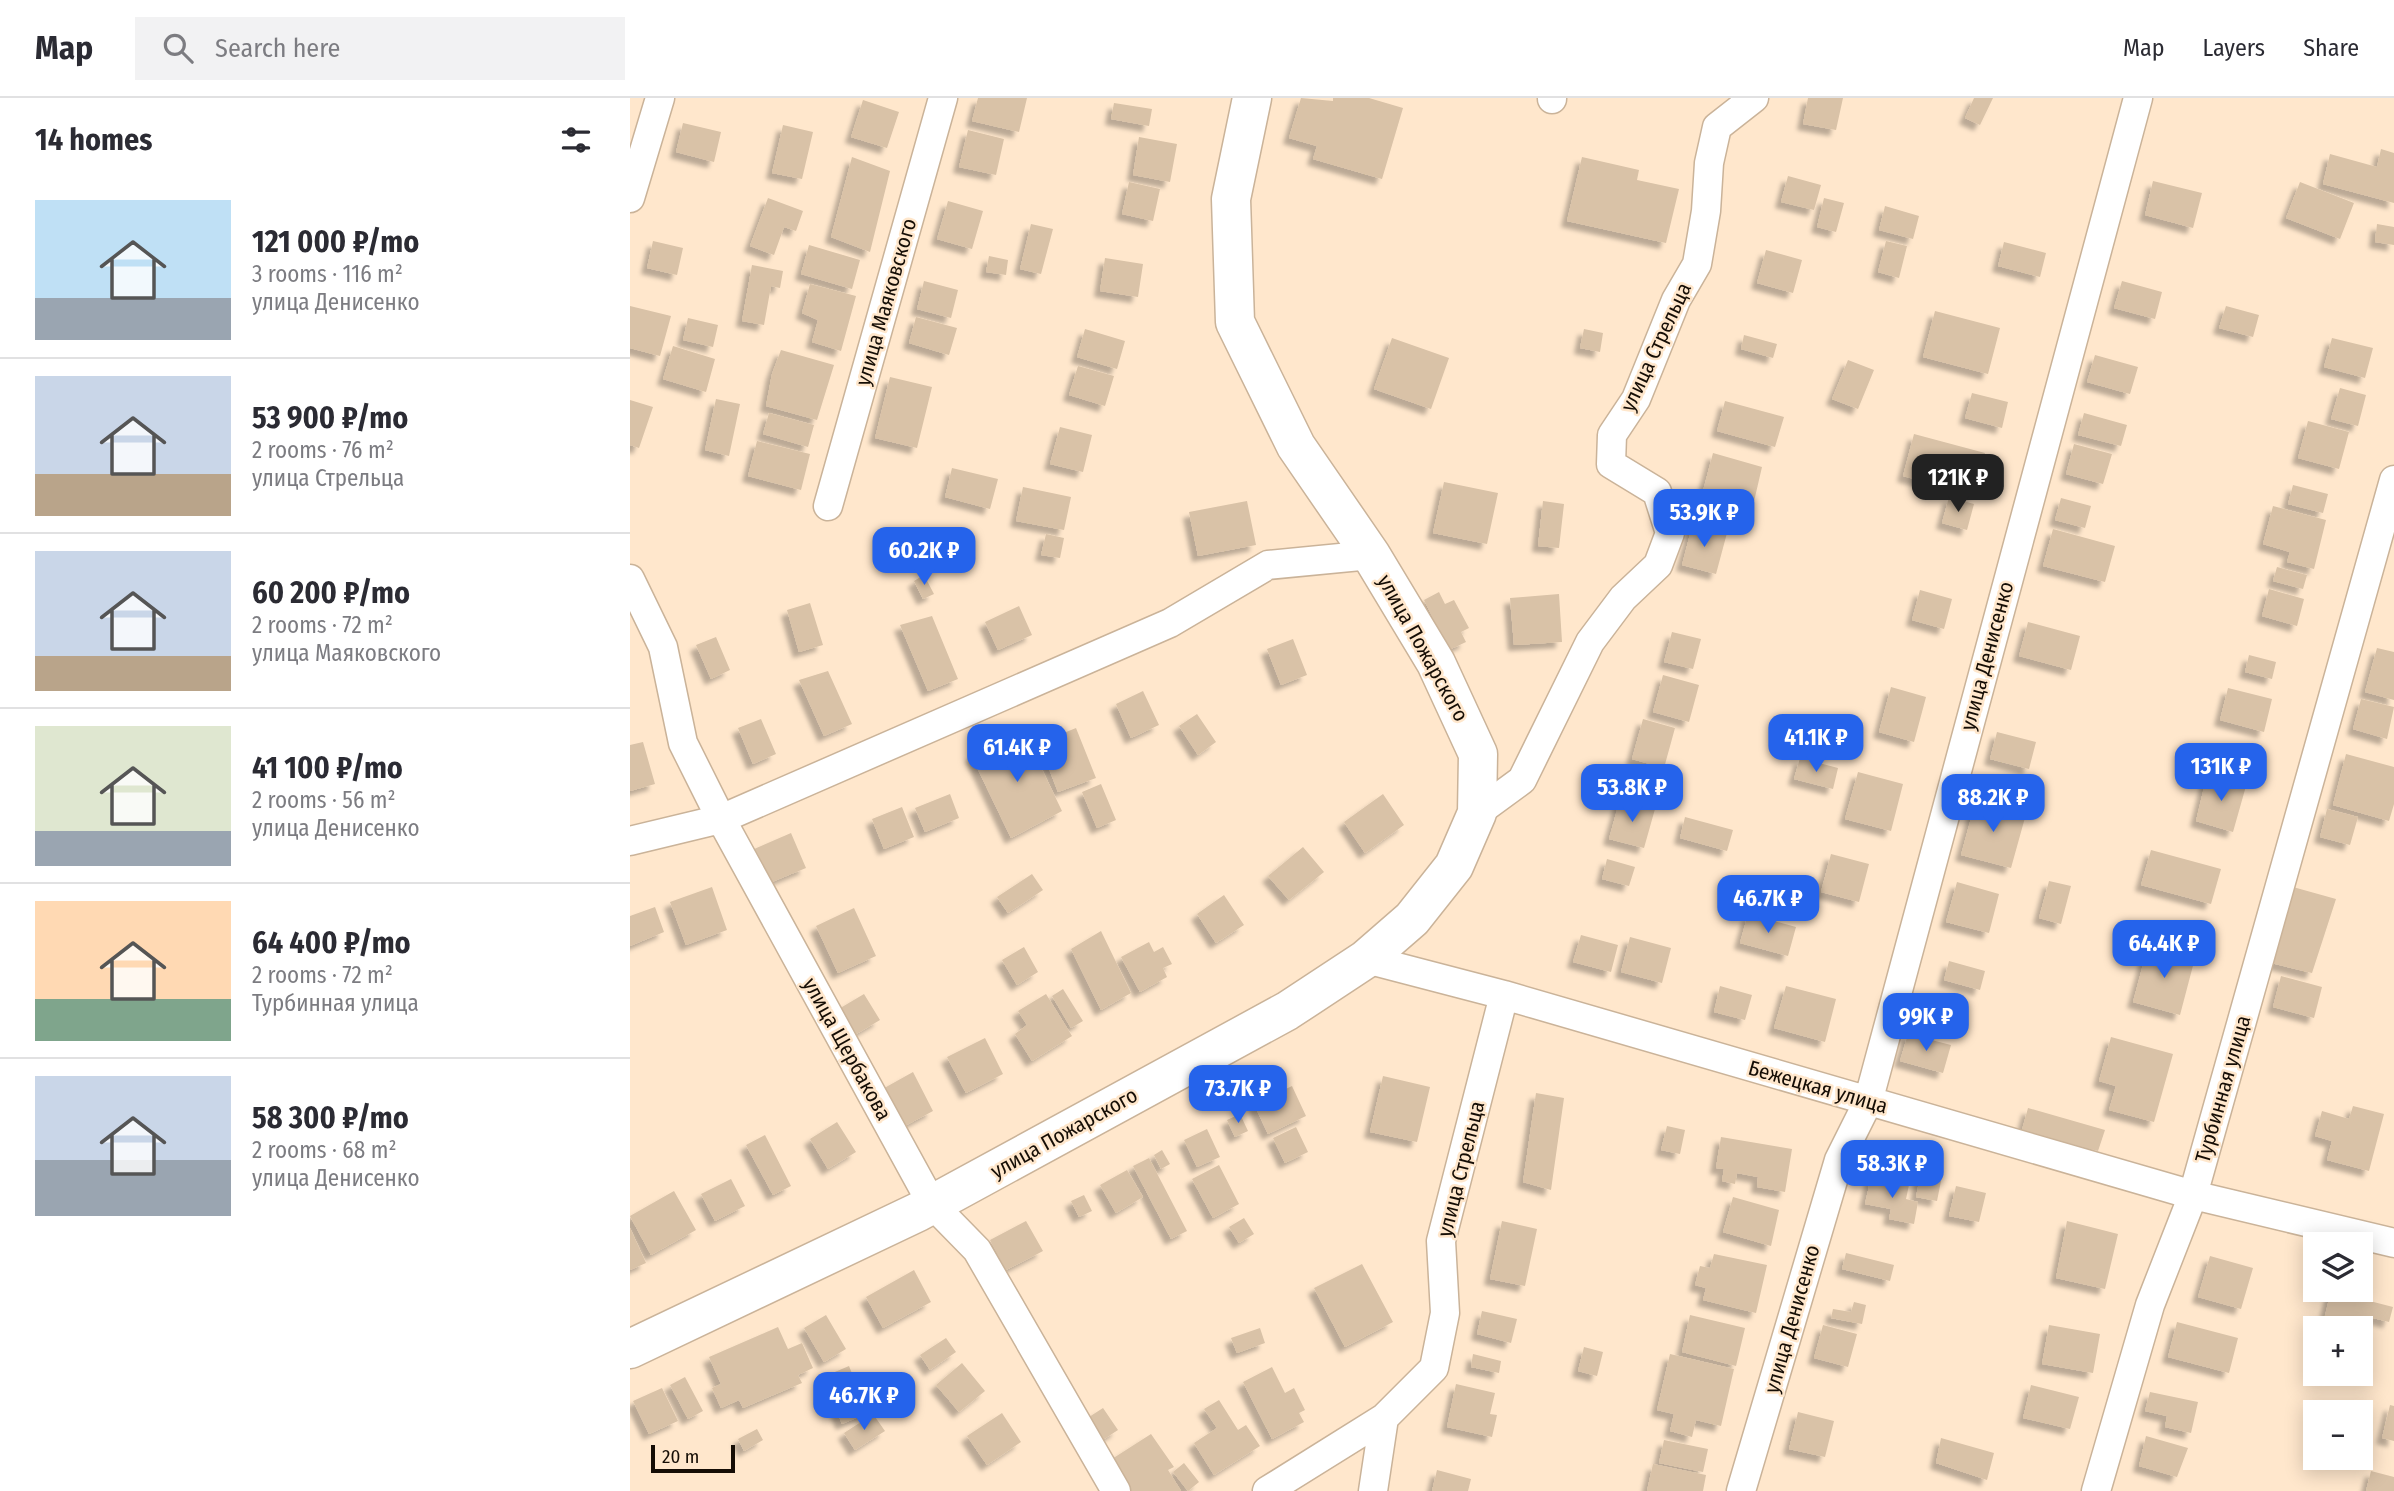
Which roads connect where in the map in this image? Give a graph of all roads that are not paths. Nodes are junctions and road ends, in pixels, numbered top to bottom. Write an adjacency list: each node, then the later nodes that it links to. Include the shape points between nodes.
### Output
1 (660, 98): 6 (street)
2 (943, 98): 8 (street, улица Маяковского)
3 (1252, 98): 9 (street, улица Пожарского, via 1231,199 1235,323 1296,446)
4 (1754, 98): 11 (street, улица Стрельца, via 1717,128 1697,264 1676,300 1636,398 1612,435 1611,464 1657,492 1670,533 1658,565 1623,597 1590,642 1522,780)
5 (2138, 98): 16 (street, улица Денисенко)
6 (630, 198)
7 (2394, 480): 17 (street, Турбинная улица)
8 (828, 506)
9 (1371, 555): 11 (street, улица Пожарского, via 1436,663 1478,754); 12 (street, via 1268,565 1170,623)
10 (630, 579): 12 (street, улица Щербакова, via 663,646 684,743)
11 (1477, 813): 14 (street, улица Пожарского, via 1454,866 1412,919)
12 (721, 819): 13 (street); 18 (street, улица Щербакова)
13 (630, 841)
14 (1366, 959): 15 (street, Бежецкая улица); 18 (street, улица Пожарского, via 1287,1011)
15 (1504, 995): 16 (street, Бежецкая улица); 21 (street, улица Стрельца, via 1441,1241 1445,1313 1434,1368)
16 (1868, 1102): 17 (street, Бежецкая улица); 25 (street, улица Денисенко, via 1839,1160)
17 (2193, 1195): 19 (street, Бежецкая улица); 26 (street, Турбинная улица, via 2150,1305)
18 (932, 1204): 20 (street, улица Пожарского); 22 (street, улица Щербакова, via 978,1250)
19 (2394, 1242)
20 (630, 1349)
21 (1384, 1418): 23 (street, улица Стрельца); 24 (street)
22 (1116, 1491)
23 (1267, 1491)
24 (1373, 1491)
25 (1741, 1491)
26 (2096, 1491)

